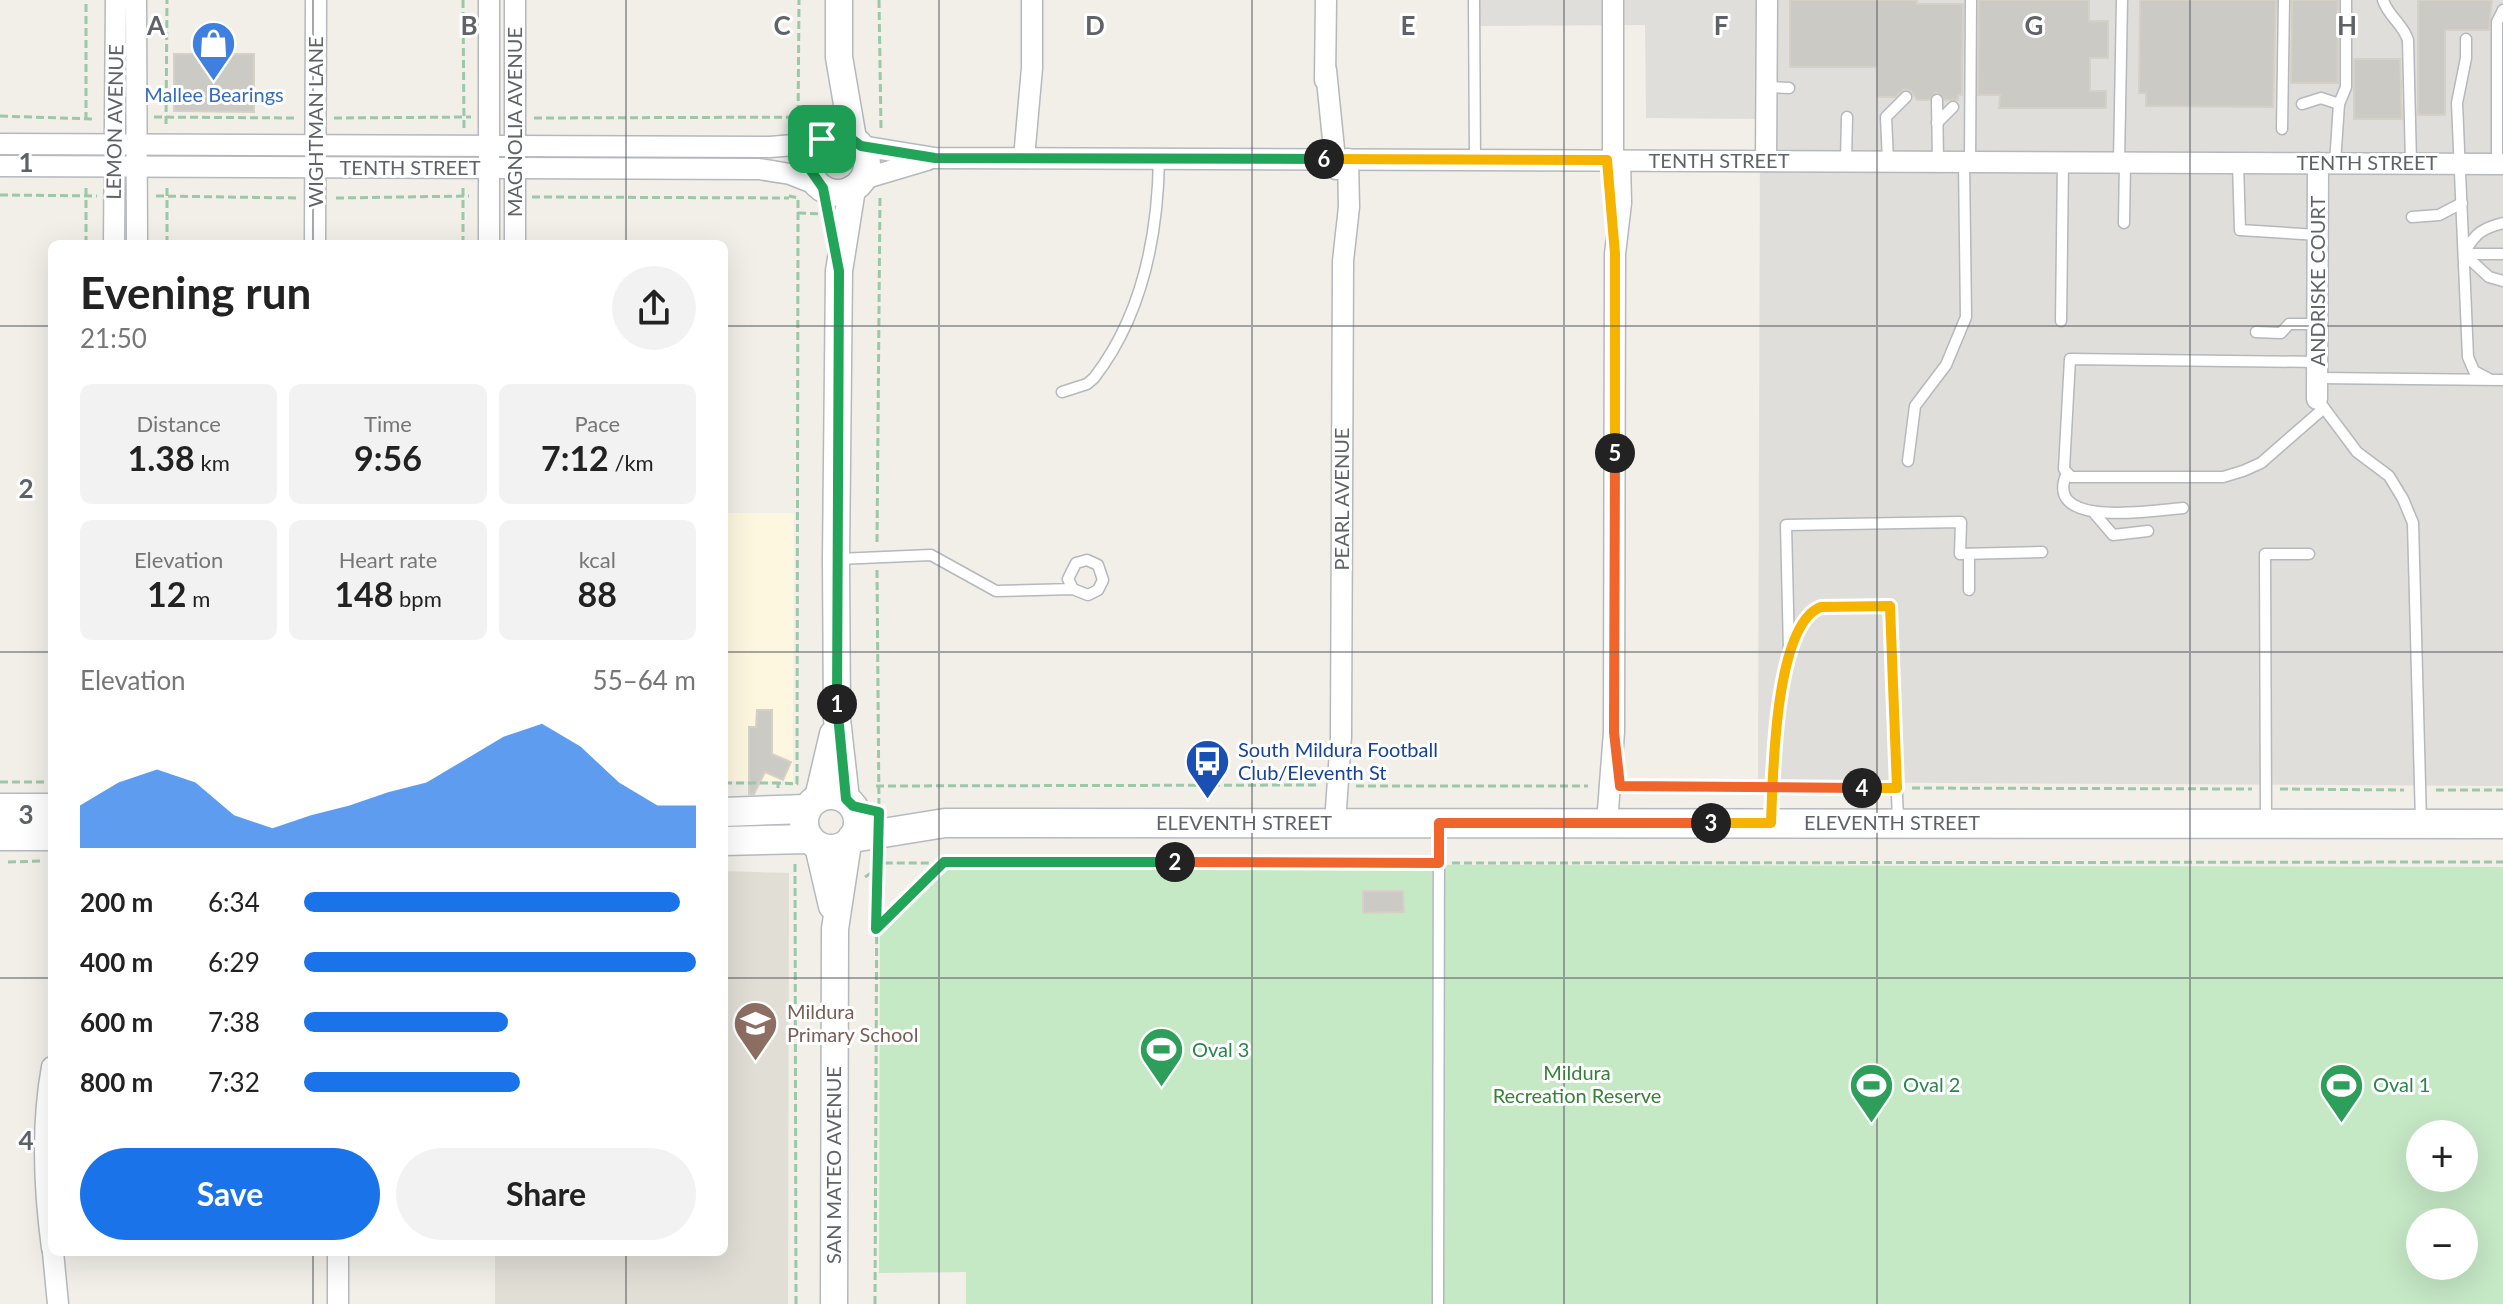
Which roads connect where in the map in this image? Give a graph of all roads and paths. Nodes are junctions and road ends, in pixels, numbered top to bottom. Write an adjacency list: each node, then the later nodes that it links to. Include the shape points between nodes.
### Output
1 (86, 0): 40 (path)
2 (116, 0): 37 (street, LEMON AVENUE)
3 (136, 0): 37 (street, LEMON AVENUE)
4 (167, 0): 37 (path, via 166,116)
5 (316, 0): 47 (street, WIGHTMAN LANE)
6 (463, 0): 38 (path, via 463,116)
7 (489, 0): 24 (street, MAGNOLIA AVENUE)
8 (515, 0): 25 (street, MAGNOLIA AVENUE)
9 (799, 0): 35 (path)
10 (839, 0): 26 (street)
11 (879, 0): 48 (path, via 878,118)
12 (1032, 0): 52 (street)
13 (1326, 0): 54 (street, PEARL AVENUE)
14 (1474, 0): 55 (lane)
15 (1613, 0): 56 (street)
16 (1767, 0): 27 (street)
17 (1971, 0): 61 (lane)
18 (2122, 0): 63 (lane)
19 (2284, 0): 42 (lane)
20 (2346, 0): 32 (lane, via 2346,87)
21 (2383, 0): 66 (lane, via 2408,40)
22 (2503, 10): 68 (lane, via 2497,22)
23 (2466, 39): 67 (lane, via 2457,103)
24 (489, 56): 25 (street); 38 (street, MAGNOLIA AVENUE)
25 (515, 57): 39 (street, MAGNOLIA AVENUE)
26 (839, 57): 43 (street); 48 (street)
27 (1767, 87): 28 (lane); 57 (street)
28 (1789, 88)
29 (1906, 97): 59 (lane, via 1886,117)
30 (1937, 100): 41 (lane)
31 (2302, 104): 32 (lane, via 2321,98)
32 (2339, 104): 65 (lane)
33 (1953, 107): 41 (lane)
34 (0, 116): 40 (path)
35 (799, 117): 39 (path); 43 (path)
36 (1847, 117): 58 (lane)
37 (127, 118): 40 (path); 46 (street, LEMON AVENUE)
38 (489, 118): 49 (street, MAGNOLIA AVENUE)
39 (515, 118): 50 (street, MAGNOLIA AVENUE)
40 (86, 119): 45 (path)
41 (1937, 123): 60 (lane)
42 (2282, 129)
43 (812, 143): 48 (street, via 838,135); 50 (street, TENTH STREET); 77 (street, via 809,168)
44 (0, 144): 45 (street, TENTH STREET)
45 (86, 144): 46 (street, TENTH STREET)
46 (128, 144): 47 (street, TENTH STREET); 71 (street, LEMON AVENUE); 72 (street, LEMON AVENUE)
47 (315, 145): 49 (street, TENTH STREET); 73 (street, WIGHTMAN LANE)
48 (866, 145): 51 (street, TENTH STREET); 76 (street)
49 (489, 147): 50 (street, TENTH STREET); 74 (street, MAGNOLIA AVENUE)
50 (515, 157): 74 (street, TENTH STREET); 75 (street, TENTH STREET); 83 (street, MAGNOLIA AVENUE)
51 (935, 158): 52 (street, TENTH STREET); 76 (street, TENTH STREET)
52 (1032, 158): 53 (street, TENTH STREET)
53 (1159, 158): 54 (street, TENTH STREET); 107 (lane, via 1154,238 1132,304 1094,378)
54 (1334, 159): 55 (street, TENTH STREET); 126 (street, PEARL AVENUE, via 1343,261)
55 (1475, 160): 56 (street, TENTH STREET)
56 (1613, 160): 57 (street, TENTH STREET); 127 (street, via 1621,203 1615,254)
57 (1766, 161): 58 (street, TENTH STREET)
58 (1846, 161): 59 (street, TENTH STREET)
59 (1888, 161): 60 (street, TENTH STREET)
60 (1938, 161): 61 (street, TENTH STREET)
61 (1967, 161): 62 (street, TENTH STREET); 109 (lane, via 1966,317 1946,365 1915,406)
62 (2063, 162): 63 (street, TENTH STREET); 101 (lane)
63 (2122, 162): 64 (street, TENTH STREET); 88 (lane)
64 (2238, 163): 65 (street, TENTH STREET); 90 (lane, via 2240,230)
65 (2327, 163): 66 (street, TENTH STREET); 90 (street, ANDRISKE COURT)
66 (2411, 163): 67 (street, TENTH STREET)
67 (2461, 164): 68 (street, TENTH STREET); 86 (lane)
68 (2500, 164)
69 (0, 166): 70 (street, TENTH STREET)
70 (87, 167): 71 (street, TENTH STREET); 80 (path)
71 (116, 167): 72 (street, TENTH STREET); 79 (street, LEMON AVENUE)
72 (138, 167): 73 (street, TENTH STREET); 81 (street, LEMON AVENUE)
73 (315, 167): 74 (street, TENTH STREET); 84 (street, WIGHTMAN LANE)
74 (489, 168): 82 (street, MAGNOLIA AVENUE)
75 (790, 174): 77 (street, TENTH STREET); 85 (path)
76 (866, 180): 77 (street, via 842,192); 99 (street, SAN MATEO AVENUE); 117 (path, via 878,217)
77 (820, 186): 99 (street, SAN MATEO AVENUE)
78 (0, 195): 80 (path)
79 (114, 195): 80 (path); 92 (street, LEMON AVENUE)
80 (86, 196): 91 (path)
81 (137, 196): 84 (path); 93 (street, LEMON AVENUE)
82 (490, 196): 84 (path); 95 (street, MAGNOLIA AVENUE)
83 (515, 196): 85 (path); 96 (street, MAGNOLIA AVENUE)
84 (316, 198): 94 (street, WIGHTMAN LANE)
85 (789, 198): 133 (path, via 798,198)
86 (2462, 203): 87 (lane, via 2439,215); 97 (lane)
87 (2412, 217)
88 (2124, 223)
89 (2503, 223): 97 (lane, via 2473,236)
90 (2318, 235): 102 (street, ANDRISKE COURT)
91 (86, 240)
92 (114, 240)
93 (137, 240)
94 (315, 240)
95 (489, 240)
96 (515, 240)
97 (2464, 254): 98 (lane); 100 (lane, via 2489,277); 105 (lane, via 2468,357 2474,371)
98 (2503, 254)
99 (839, 271): 118 (street, SAN MATEO AVENUE)
100 (2503, 281)
101 (2061, 321)
102 (2318, 324): 103 (lane, via 2289,324 2281,333); 104 (street, ANDRISKE COURT)
103 (2256, 332)
104 (2318, 370): 105 (lane); 108 (street, ANDRISKE COURT); 110 (lane, via 2070,359)
105 (2489, 379): 106 (lane)
106 (2503, 380)
107 (1062, 392)
108 (2321, 404): 110 (lane, via 2261,463 2223,477); 131 (lane, via 2357,452 2389,476 2413,523)
109 (1908, 461)
110 (2067, 473): 112 (lane, via 2065,488 2073,504)
111 (2183, 508): 112 (lane)
112 (2095, 514): 113 (lane, via 2113,535)
113 (2148, 531)
114 (2042, 552): 115 (lane)
115 (1969, 554): 120 (lane); 121 (lane, via 1960,554 1961,522 1786,525)
116 (2309, 554): 130 (lane, via 2265,554)
117 (877, 557): 118 (lane); 119 (lane, via 931,555 1005,593); 137 (path)
118 (836, 559): 122 (street, SAN MATEO AVENUE)
119 (1073, 589)
120 (1969, 590)
121 (1789, 658): 128 (lane, via 1778,702); 129 (lane, via 1811,610 1890,606)
122 (837, 719): 133 (street, SAN MATEO AVENUE); 137 (street, SAN MATEO AVENUE)
123 (0, 782): 124 (path)
124 (48, 782)
125 (728, 784): 133 (path)
126 (1341, 786): 127 (path); 137 (path); 138 (street, PEARL AVENUE)
127 (1614, 786): 128 (path); 140 (street)
128 (1773, 788): 129 (path); 141 (lane)
129 (1897, 788): 130 (path); 142 (lane)
130 (2266, 789): 131 (path); 143 (lane)
131 (2421, 790): 132 (path); 144 (lane)
132 (2503, 790)
133 (795, 800): 136 (main road); 137 (main road, via 832,794); 149 (main road)
134 (0, 808): 135 (main road)
135 (48, 808)
136 (728, 811)
137 (862, 817): 138 (main road, ELEVENTH STREET, via 945,823); 149 (main road, via 834,849); 156 (path); 157 (street, SAN MATEO AVENUE)
138 (1342, 823): 139 (main road, ELEVENTH STREET)
139 (1439, 823): 140 (main road, ELEVENTH STREET); 154 (lane)
140 (1613, 823): 141 (main road, ELEVENTH STREET)
141 (1771, 823): 142 (main road, ELEVENTH STREET)
142 (1898, 823): 143 (main road, ELEVENTH STREET)
143 (2266, 824): 144 (main road, ELEVENTH STREET)
144 (2421, 824): 145 (main road, ELEVENTH STREET)
145 (2503, 824)
146 (0, 836): 147 (main road)
147 (48, 836)
148 (728, 841): 149 (main road)
149 (814, 843): 157 (street, SAN MATEO AVENUE)
150 (0, 861): 151 (path)
151 (48, 861)
152 (944, 862): 154 (path); 156 (path, via 886,863); 158 (path)
153 (2503, 862): 154 (path)
154 (1439, 863): 169 (lane)
155 (795, 864): 166 (path)
156 (876, 869): 158 (path)
157 (835, 929): 167 (street, SAN MATEO AVENUE)
158 (876, 929): 168 (path)
159 (48, 1092): 160 (street)
160 (48, 1217)
161 (53, 1256): 164 (street)
162 (63, 1256): 164 (street)
163 (338, 1256): 165 (street)
164 (58, 1299)
165 (338, 1304)
166 (796, 1304)
167 (834, 1304)
168 (875, 1304)
169 (1438, 1304)

